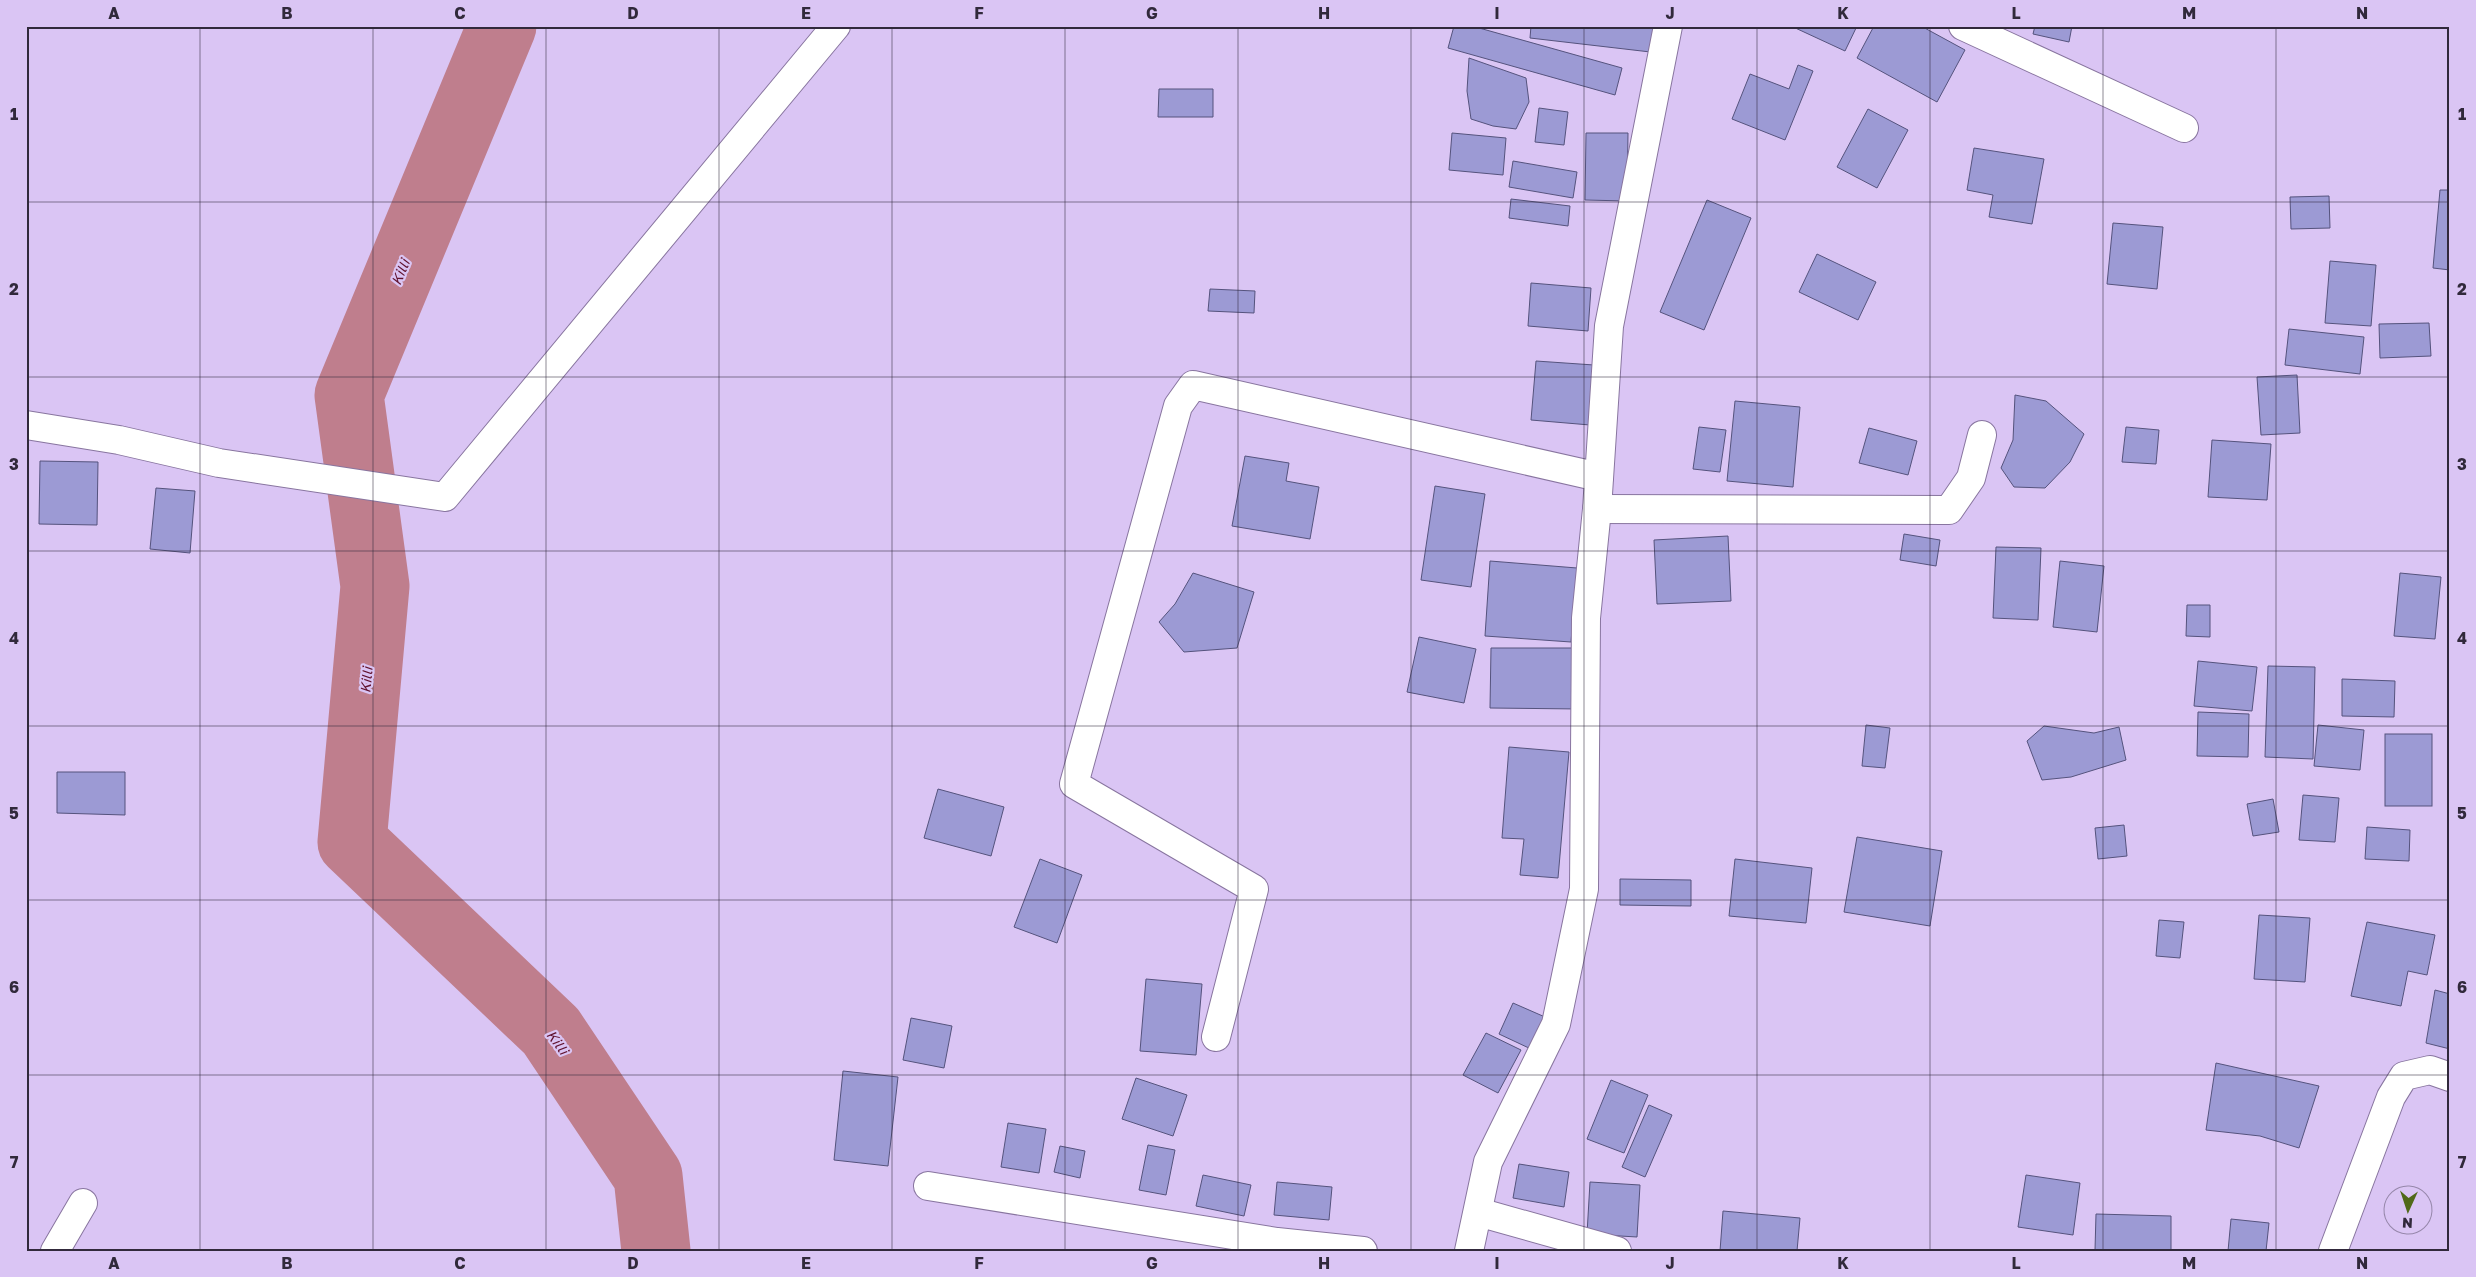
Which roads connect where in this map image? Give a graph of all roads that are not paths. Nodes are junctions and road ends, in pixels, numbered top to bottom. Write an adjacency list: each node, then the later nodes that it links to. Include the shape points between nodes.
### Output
1 (836, 26): 5 (street, via 444,497 219,463 119,440)
2 (1668, 26): 7 (street, via 1609,326)
3 (1963, 26): 4 (street)
4 (2184, 128)
5 (26, 425)
6 (1982, 434): 8 (street, via 1971,478 1950,510)
7 (1599, 477): 8 (street); 9 (street, via 1193,385 1178,406 1074,784 1254,890)
8 (1597, 509): 13 (street, via 1586,618 1584,889 1556,1024 1488,1162)
9 (1216, 1037)
10 (2450, 1077): 18 (street, via 2430,1070 2404,1076 2391,1097)
11 (928, 1186): 15 (street, via 1277,1242)
12 (83, 1203): 14 (street)
13 (1478, 1212): 16 (street); 17 (street)
14 (55, 1251)
15 (1363, 1251)
16 (1469, 1251)
17 (1617, 1251)
18 (2333, 1251)

